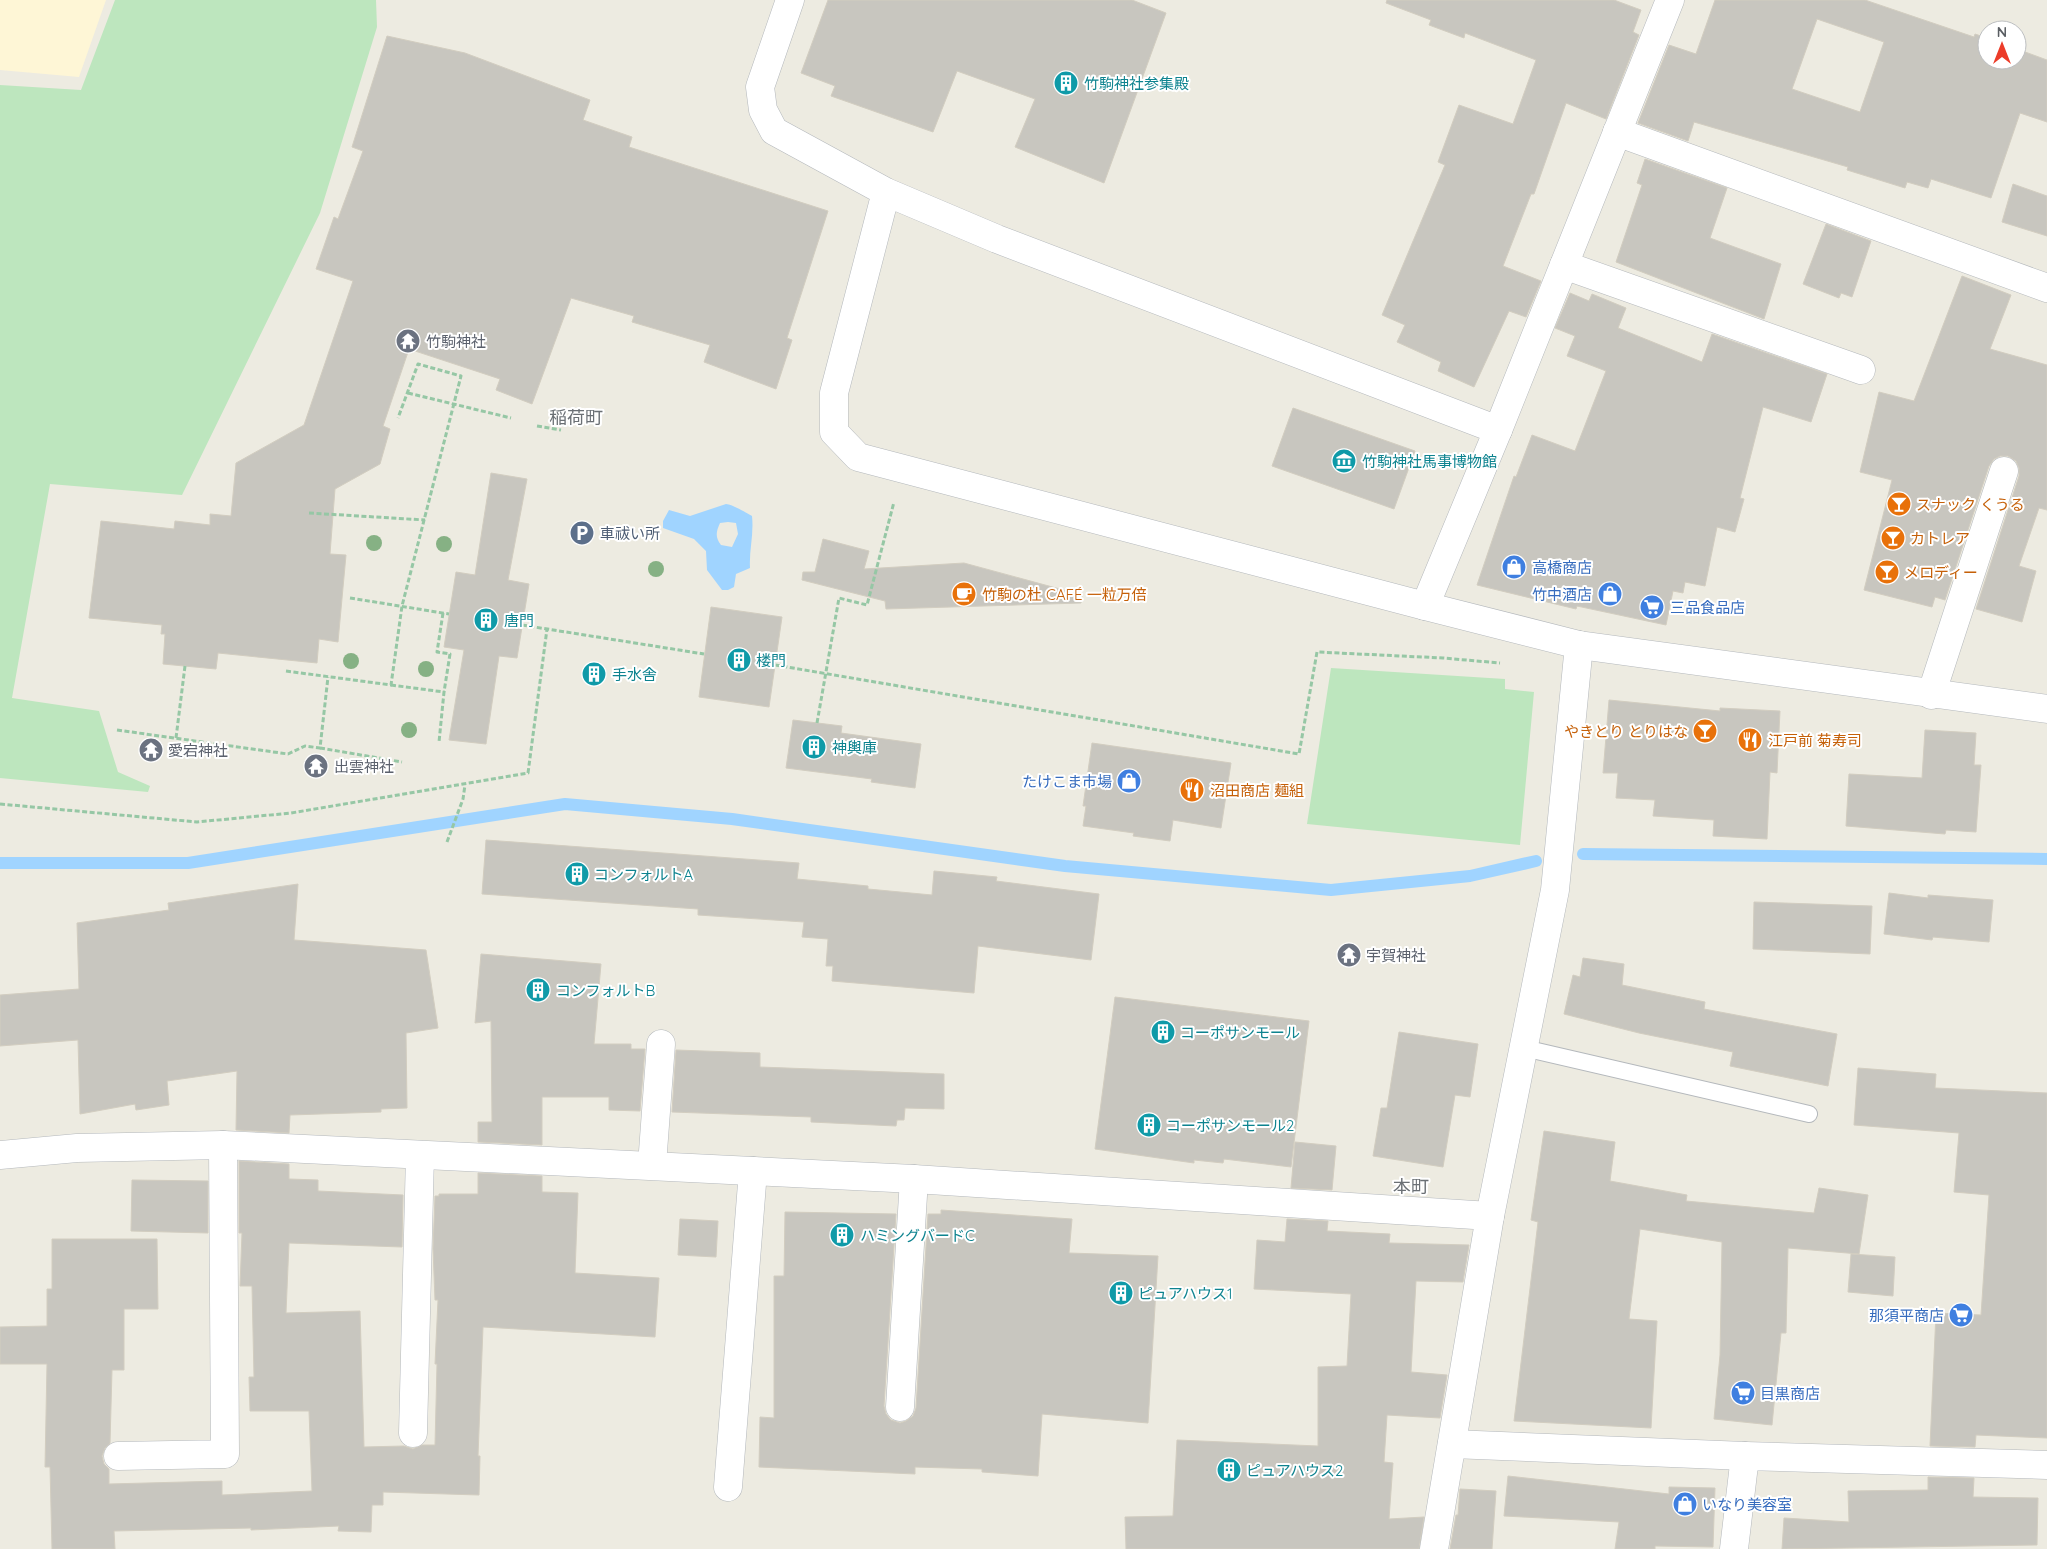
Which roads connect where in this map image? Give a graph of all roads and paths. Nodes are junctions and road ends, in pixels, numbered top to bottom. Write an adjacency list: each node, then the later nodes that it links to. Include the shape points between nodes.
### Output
1 (790, 0): 4 (street, via 760,87 767,117 774,130)
2 (1670, 0): 3 (street)
3 (1617, 132): 5 (street); 6 (street)
4 (886, 192): 14 (street, via 997,239); 15 (street, via 834,393 834,432 858,457)
5 (1564, 265): 7 (street); 14 (street)
6 (2047, 288)
7 (1861, 370)
8 (408, 393): 9 (path); 9 (path, via 418,364 461,376); 10 (path)
9 (454, 406): 11 (path); 18 (path)
10 (398, 418)
11 (511, 418)
12 (537, 426): 13 (path)
13 (560, 430)
14 (1498, 430): 21 (street)
15 (903, 470): 21 (street); 32 (path, via 867,605 839,598)
16 (2004, 471): 36 (street)
17 (309, 513): 18 (path)
18 (424, 520): 20 (path)
19 (350, 598): 20 (path)
20 (402, 606): 22 (path); 34 (path)
21 (1425, 606): 26 (street)
22 (443, 613): 23 (path); 35 (path, via 437,652 450,654)
23 (450, 614)
24 (522, 625): 25 (path)
25 (547, 629): 27 (path); 44 (path, via 528,773)
26 (1579, 645): 36 (street); 48 (street, via 1555,890)
27 (704, 654)
28 (1509, 664): 32 (path, via 1317,652 1299,754)
29 (775, 665): 32 (path)
30 (185, 666): 40 (path)
31 (286, 671): 33 (path)
32 (825, 673): 38 (path)
33 (328, 677): 34 (path); 42 (path)
34 (391, 685): 35 (path)
35 (444, 692): 41 (path)
36 (1931, 695): 37 (street)
37 (2047, 709)
38 (817, 723)
39 (117, 730): 40 (path)
40 (176, 738): 42 (path, via 288,754 306,746)
41 (439, 742)
42 (320, 748): 43 (path)
43 (402, 762)
44 (465, 785): 45 (path, via 291,813 197,822); 46 (path)
45 (0, 804)
46 (447, 842)
47 (661, 1044): 53 (street)
48 (1524, 1048): 49 (lane); 56 (street)
49 (1808, 1114)
50 (223, 1145): 51 (street, via 77,1148); 52 (street); 60 (street, via 225,1454)
51 (0, 1154)
52 (420, 1155): 53 (street); 58 (street)
53 (652, 1165): 54 (street)
54 (753, 1171): 55 (street); 63 (street)
55 (914, 1179): 56 (street); 57 (street)
56 (1490, 1216): 59 (street)
57 (900, 1407)
58 (413, 1433)
59 (1452, 1444): 61 (street); 64 (street)
60 (118, 1456)
61 (1745, 1456): 62 (street); 65 (street)
62 (2047, 1465)
63 (728, 1487)
64 (1434, 1549)
65 (1734, 1549)

